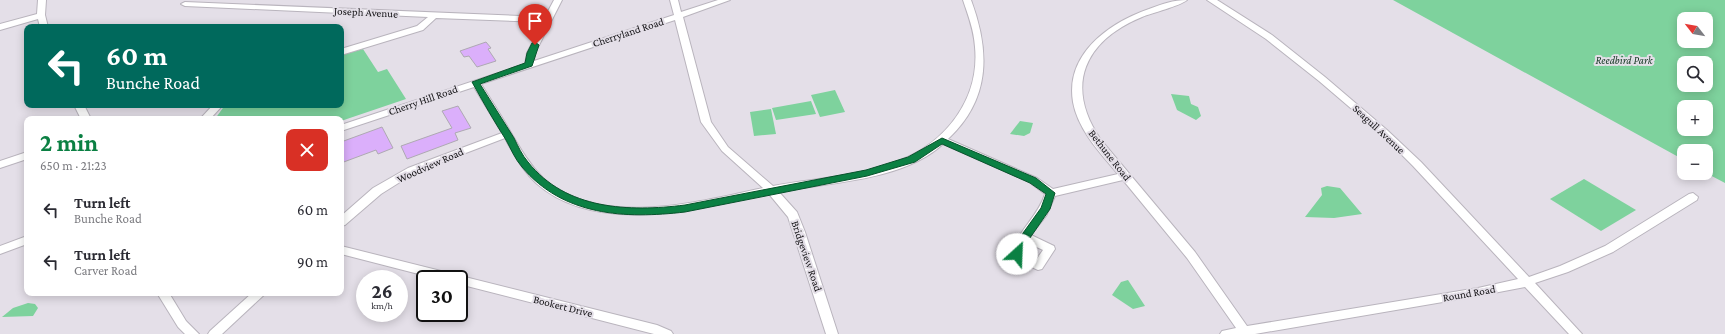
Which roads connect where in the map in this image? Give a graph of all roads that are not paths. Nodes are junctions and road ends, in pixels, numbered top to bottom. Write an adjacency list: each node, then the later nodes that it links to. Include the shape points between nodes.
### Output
1 (42, 0): 9 (street)
2 (558, 0): 12 (street)
3 (674, 0): 11 (street, Bridgeview Road)
4 (726, 0): 11 (street, Cherryland Road)
5 (967, 0): 22 (street, via 980,41 982,57 979,75 970,103)
6 (1184, 0): 25 (street, Bethune Road, via 1140,15 1110,31 1092,49 1080,72 1077,85 1081,112 1097,141)
7 (1211, 0): 36 (street, Seagull Avenue, via 1269,37 1358,109 1417,164)
8 (185, 4): 10 (street, Joseph Avenue)
9 (42, 15): 13 (street); 14 (street)
10 (434, 15): 12 (street, Joseph Avenue); 15 (street, via 420,28)
11 (678, 15): 16 (street, Cherryland Road); 26 (street, Bridgeview Road, via 706,122 725,149)
12 (548, 20): 16 (street, via 531,53)
13 (44, 24)
14 (0, 28)
15 (344, 51)
16 (529, 65): 17 (street, Cherry Hill Road)
17 (476, 82): 20 (street, Cherry Hill Road); 21 (street)
18 (215, 108): 19 (street)
19 (209, 116)
20 (344, 127)
21 (507, 134): 26 (street, via 524,164 550,189 588,206 614,211 658,212); 29 (street, Woodview Road, via 432,161 406,174 377,191)
22 (942, 140): 26 (street, via 911,160 892,166 867,173); 27 (street, via 1033,180)
23 (24, 156): 24 (street)
24 (0, 165)
25 (1126, 176): 27 (street); 39 (street, Bethune Road, via 1201,266)
26 (771, 190): 43 (street, Bridgeview Road, via 790,210 800,232)
27 (1051, 193): 30 (street, via 1045,209)
28 (1693, 197): 36 (street, Round Road, via 1609,249)
29 (344, 219)
30 (1025, 237)
31 (24, 241): 32 (street)
32 (0, 250)
33 (344, 251): 34 (street)
34 (420, 270)
35 (468, 282): 42 (street, Bookert Drive)
36 (1526, 282): 39 (street, Round Road); 45 (street, Seagull Avenue)
37 (165, 296): 40 (street, via 182,324)
38 (257, 296): 41 (street)
39 (1245, 332): 44 (street, Round Road)
40 (193, 334)
41 (214, 334)
42 (667, 334)
43 (832, 334)
44 (1226, 334)
45 (1576, 334)

